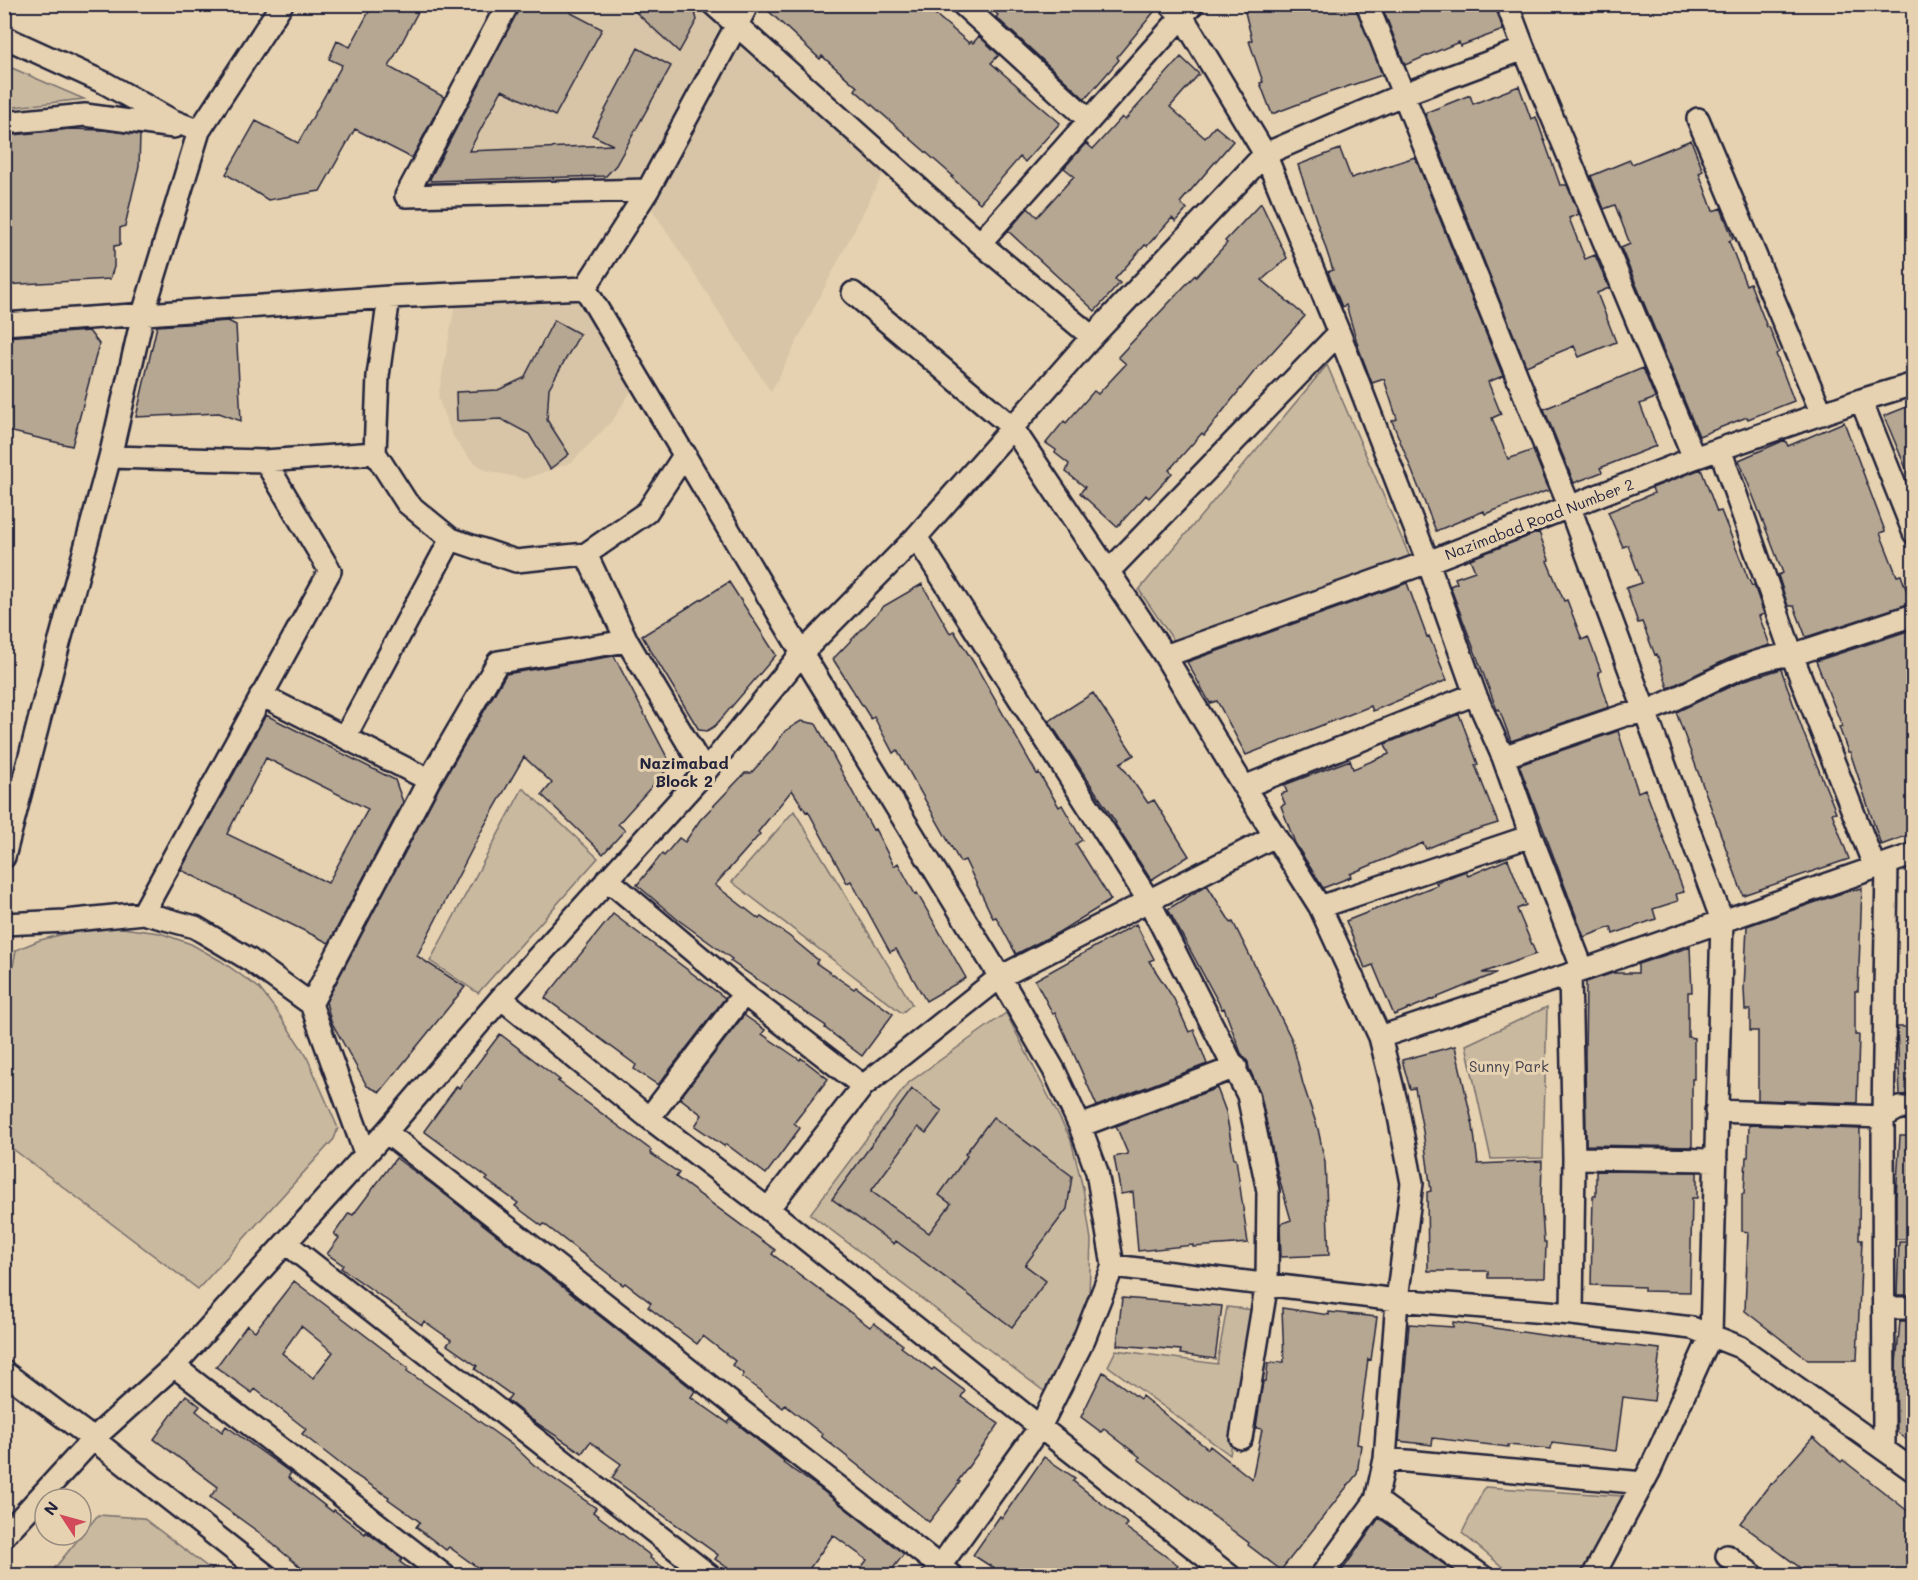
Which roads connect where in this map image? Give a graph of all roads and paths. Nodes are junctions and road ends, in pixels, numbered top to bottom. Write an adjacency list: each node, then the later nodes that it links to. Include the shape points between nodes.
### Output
1 (282, 4): 16 (street)
2 (508, 4): 18 (street, via 406,196)
3 (713, 4): 9 (street)
4 (748, 4): 9 (street)
5 (962, 4): 14 (street)
6 (1367, 4): 12 (street)
7 (1507, 4): 11 (street)
8 (1182, 8): 14 (street); 17 (street)
9 (736, 26): 18 (street); 19 (street)
10 (4, 37): 16 (street)
11 (1524, 49): 12 (street); 35 (street)
12 (1404, 94): 17 (street); 37 (street)
13 (1698, 118): 29 (street)
14 (1089, 120): 19 (street)
15 (4, 123): 16 (street, via 85,115)
16 (199, 131): 23 (street)
17 (1265, 154): 25 (street); 26 (street)
18 (648, 190): 20 (street)
19 (980, 243): 26 (street)
20 (585, 288): 22 (street); 33 (street)
21 (853, 293): 30 (street)
22 (389, 297): 23 (street); 32 (street, via 378,375)
23 (143, 314): 24 (street); 34 (street)
24 (4, 324)
25 (1339, 333): 42 (street); 43 (street)
26 (1092, 337): 30 (street)
27 (1914, 384): 28 (street, Nazimabad Road Number 2)
28 (1861, 400): 29 (street, Nazimabad Road Number 2); 38 (street)
29 (1822, 414): 31 (street, Nazimabad Road Number 2)
30 (1012, 427): 39 (street); 43 (street)
31 (1720, 449): 35 (street, Nazimabad Road Number 2); 47 (street)
32 (375, 453): 36 (street); 40 (street, via 407,502)
33 (685, 454): 41 (street, via 647,512); 46 (street)
34 (110, 457): 36 (street); 60 (street)
35 (1695, 458): 37 (street, Nazimabad Road Number 2)
36 (265, 461): 50 (street, via 330,571)
37 (1569, 508): 42 (street, Nazimabad Road Number 2); 51 (street)
38 (1914, 533)
39 (916, 537): 46 (street); 63 (street)
40 (451, 539): 41 (street, via 516,561); 52 (street)
41 (586, 554): 45 (street)
42 (1428, 562): 48 (street, Nazimabad Road Number 2); 49 (street)
43 (1108, 572): 48 (street)
44 (1914, 615): 47 (street)
45 (627, 641): 54 (street); 55 (street, via 498,662)
46 (802, 653): 54 (street); 69 (street)
47 (1792, 655): 51 (street, via 1775,656 1718,677); 61 (street)
48 (1165, 656): 56 (street)
49 (1476, 694): 53 (street); 56 (street)
50 (261, 695): 52 (street); 65 (street)
51 (1644, 713): 53 (street, via 1624,716); 66 (street)
52 (345, 737): 55 (street)
53 (1503, 757): 58 (street)
54 (705, 772): 62 (street)
55 (429, 780): 72 (street)
56 (1244, 787): 57 (street)
57 (1275, 836): 63 (street); 64 (street)
58 (1531, 836): 64 (street); 68 (street)
59 (1914, 854): 61 (street)
60 (4, 857)
61 (1881, 866): 66 (street); 78 (street)
62 (607, 879): 70 (street); 71 (street)
63 (1149, 901): 69 (street); 74 (street)
64 (1320, 907): 73 (street)
65 (143, 913): 67 (street); 72 (street, via 195,927)
66 (1722, 920): 68 (street); 77 (street)
67 (4, 924)
68 (1576, 972): 73 (street); 83 (street)
69 (1000, 977): 75 (street); 80 (street, via 1054,1070)
70 (744, 994): 75 (street); 79 (street)
71 (501, 998): 79 (street); 81 (street)
72 (311, 1004): 82 (street)
73 (1380, 1037): 89 (street, via 1412,1184)
74 (1236, 1068): 80 (street); 88 (street, via 1248,1095 1268,1191)
75 (863, 1086): 85 (street)
76 (1914, 1108): 78 (street, via 1899,1108)
77 (1716, 1111): 78 (street); 84 (street)
78 (1883, 1117): 90 (street)
79 (649, 1118): 85 (street)
80 (1080, 1126): 87 (street, via 1097,1172)
81 (386, 1132): 82 (street); 106 (street)
82 (365, 1153): 86 (street)
83 (1574, 1158): 84 (street); 92 (street)
84 (1716, 1160): 93 (street)
85 (768, 1209): 96 (street)
86 (285, 1243): 94 (street); 109 (street)
87 (1113, 1266): 88 (street); 96 (street, via 1084,1339)
88 (1267, 1283): 89 (street); 97 (street)
89 (1397, 1300): 92 (street); 100 (street)
90 (1885, 1308): 91 (street); 99 (street)
91 (1914, 1308)
92 (1572, 1314): 93 (street, via 1692,1328)
93 (1711, 1335): 99 (street, via 1740,1347); 102 (street)
94 (174, 1366): 98 (street); 108 (street)
95 (4, 1372): 98 (street)
96 (1040, 1427): 106 (street); 110 (street)
97 (1241, 1438)
98 (93, 1439): 104 (street); 107 (street)
99 (1884, 1449): 101 (street)
100 (1384, 1459): 102 (street); 103 (street)
101 (1914, 1471)
102 (1643, 1483): 113 (street)
103 (1376, 1500): 111 (street); 112 (street)
104 (4, 1536)
105 (1727, 1556): 114 (street)
106 (941, 1572)
107 (267, 1575)
108 (445, 1575)
109 (710, 1575)
110 (1230, 1575)
111 (1321, 1575)
112 (1482, 1575)
113 (1593, 1575)
114 (1754, 1575)

